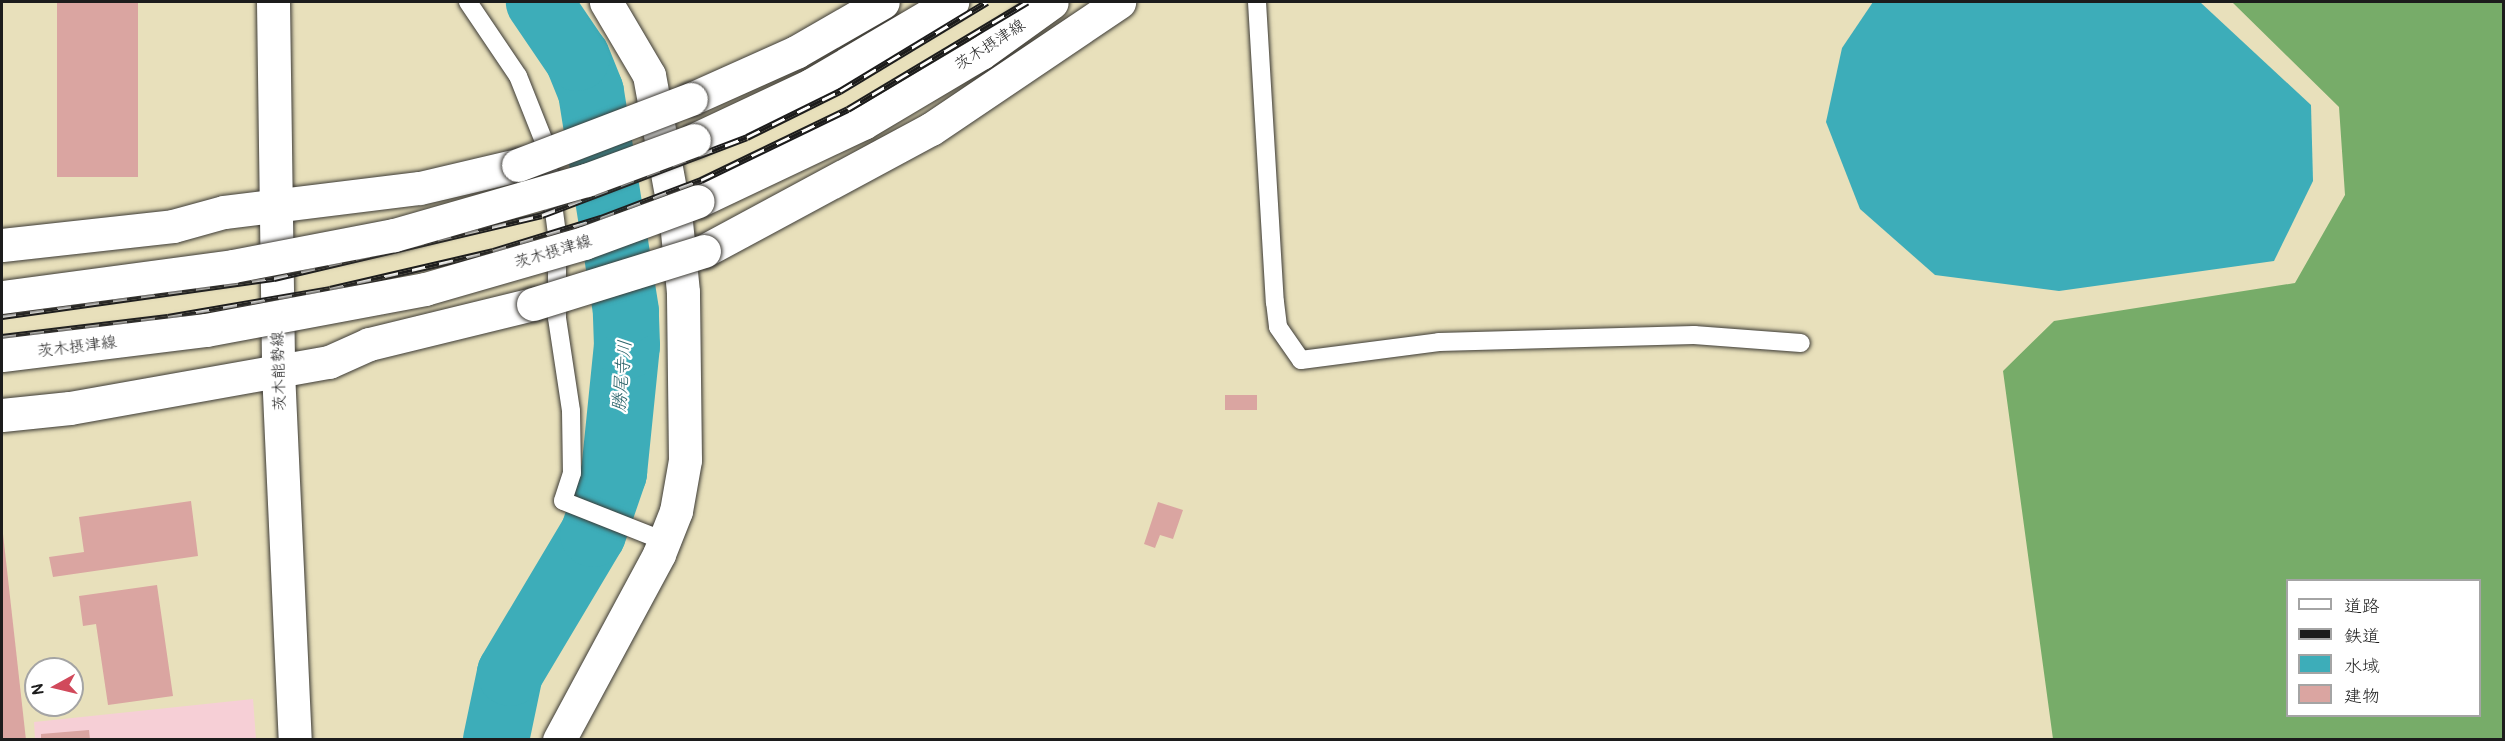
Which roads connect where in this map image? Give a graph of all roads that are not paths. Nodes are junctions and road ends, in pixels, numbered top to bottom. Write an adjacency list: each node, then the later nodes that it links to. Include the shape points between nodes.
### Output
1 (273, 2): 9 (main road, 茨木能勢線)
2 (468, 2): 16 (lane, via 519,76 545,144 557,234 557,318 571,411 572,473 563,501)
3 (606, 2): 16 (main road, via 649,75 680,250 685,460)
4 (883, 2): 9 (main road, bridge, via 796,52 691,99 518,165 420,188)
5 (952, 2): 11 (main road, bridge, via 811,84 694,140 586,180 394,235 233,266)
6 (1052, 2): 13 (main road, 茨木摂津線, bridge, via 981,53 863,123 698,201 584,243 425,289 206,330)
7 (1119, 2): 14 (main road, bridge, via 931,129 704,251 533,304)
8 (1257, 2): 12 (lane, via 1278,327 1302,360 1439,342 1694,335)
9 (275, 206): 10 (main road, via 224,212 173,226); 14 (main road, 茨木能勢線)
10 (2, 245)
11 (2, 297)
12 (1802, 343)
13 (2, 356)
14 (278, 371): 15 (main road); 17 (main road, 茨木能勢線)
15 (2, 414)
16 (662, 540): 18 (main road)
17 (295, 740)
18 (559, 740)

